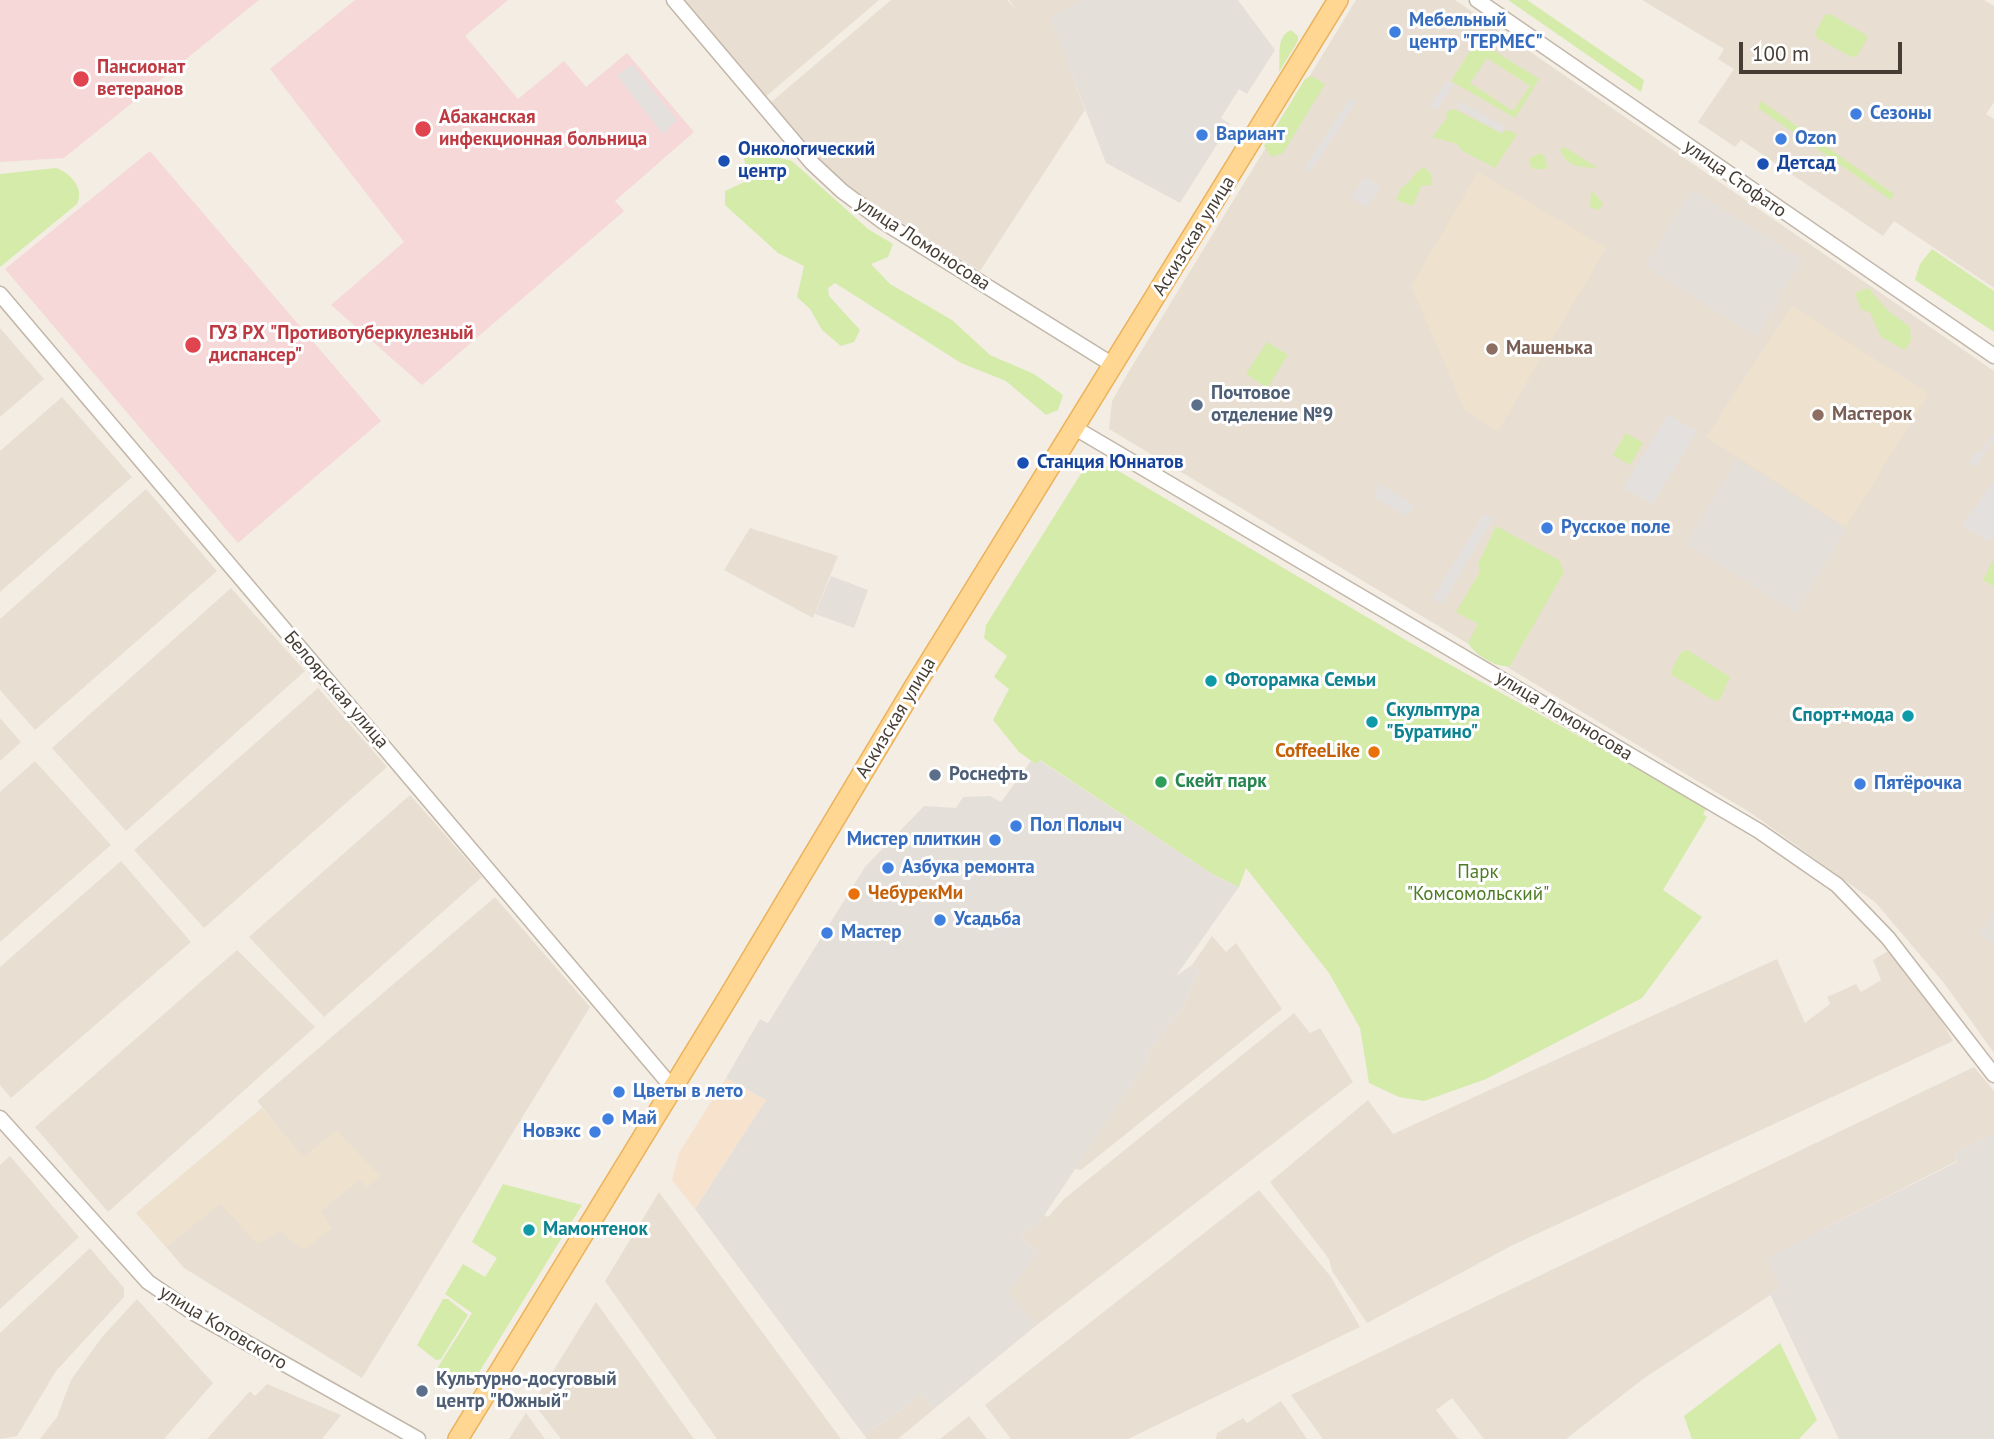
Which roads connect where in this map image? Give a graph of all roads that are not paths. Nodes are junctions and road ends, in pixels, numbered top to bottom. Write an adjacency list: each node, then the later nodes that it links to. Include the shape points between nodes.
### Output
1 (674, 0): 6 (street, улица Ломоносова, via 842,191 882,221)
2 (1338, 0): 6 (main road, Аскизская улица)
3 (1477, 0): 5 (street, улица Стофато)
4 (0, 294): 9 (street, Белоярская улица)
5 (1994, 356)
6 (1113, 365): 7 (main road, Аскизская улица)
7 (1075, 428): 8 (street, улица Ломоносова, via 1759,831 1837,885 1888,938); 9 (main road, Аскизская улица)
8 (1994, 1075)
9 (671, 1087): 12 (main road, Аскизская улица)
10 (0, 1118): 11 (street, улица Котовского, via 148,1282 192,1312)
11 (418, 1439)
12 (458, 1439)

